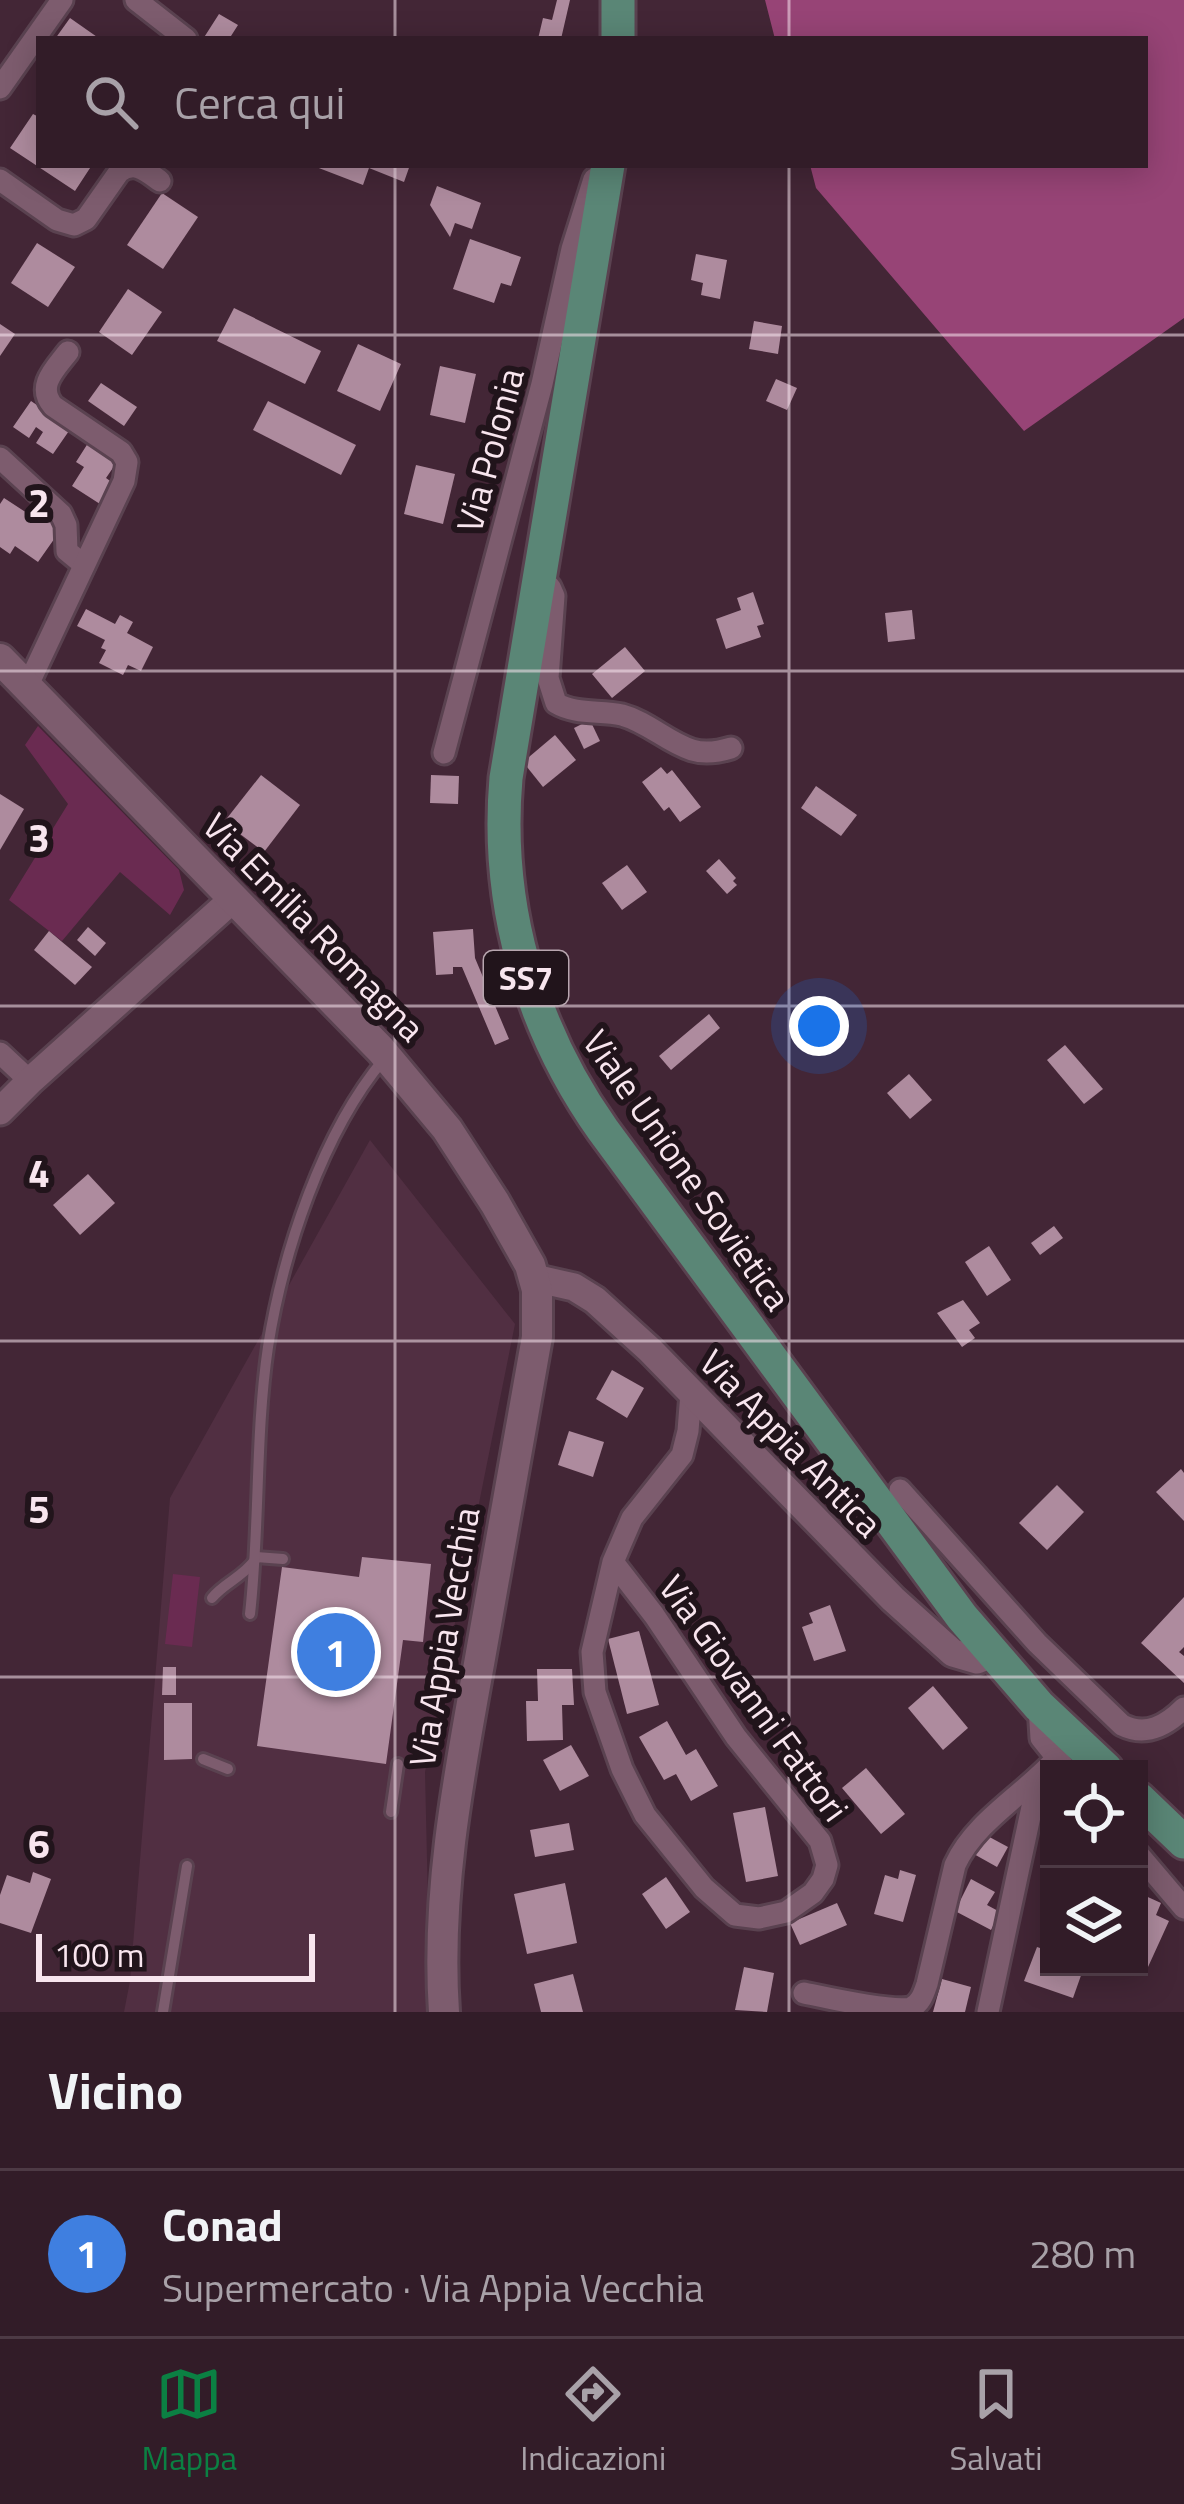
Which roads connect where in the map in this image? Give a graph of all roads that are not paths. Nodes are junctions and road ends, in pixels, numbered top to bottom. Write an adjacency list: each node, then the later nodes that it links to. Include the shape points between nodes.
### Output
1 (62, 0): 4 (street)
2 (136, 0): 5 (street)
3 (618, 0): 6 (main road)
4 (37, 36)
5 (182, 36)
6 (619, 36)
7 (36, 37): 8 (street)
8 (0, 88)
9 (125, 168): 13 (street, via 74,225)
10 (141, 168): 14 (street)
11 (603, 168): 22 (street, Via Polonia, via 572,249)
12 (604, 168): 18 (main road, Viale Unione Sovietica / SS7)
13 (0, 180)
14 (160, 181)
15 (68, 352): 17 (street, via 46,383 49,402 128,462)
16 (0, 458): 17 (street, via 61,514 67,551)
17 (84, 565): 20 (street)
18 (538, 582): 21 (street, via 554,596 548,678 556,703 632,718 696,751); 30 (main road, Viale Unione Sovietica / SS7, via 503,808 508,892 531,994 591,1113)
19 (0, 658): 20 (main road, Via Emilia Romagna)
20 (27, 687): 23 (main road, Via Emilia Romagna)
21 (730, 748)
22 (445, 753)
23 (233, 898): 25 (main road, Via Emilia Romagna); 26 (street)
24 (0, 1053): 26 (street)
25 (386, 1056): 28 (main road, Via Emilia Romagna, via 470,1161); 31 (lane, via 335,1136 278,1295)
26 (30, 1081): 27 (street)
27 (0, 1111)
28 (534, 1278): 29 (street, Via Appia Antica, via 590,1296); 53 (main road, Via Appia Vecchia, via 537,1337 447,1856)
29 (692, 1393): 33 (street, Via Giovanni Fattori, via 682,1455 632,1518); 36 (street, Via Appia Antica, via 953,1653 977,1660)
30 (894, 1494): 36 (main road, Viale Unione Sovietica / SS7, via 962,1617); 38 (street, via 1122,1725 1154,1729)
31 (256, 1557): 32 (lane); 34 (lane); 35 (lane)
32 (284, 1559)
33 (613, 1562): 33 (street, Via Giovanni Fattori, via 592,1679 630,1786 662,1839 721,1905 751,1918 785,1912 823,1879 820,1840)
34 (212, 1598)
35 (250, 1614)
36 (992, 1654): 37 (main road, SS7)
37 (1039, 1706): 40 (street, via 1041,1738); 41 (main road, SS7)
38 (1184, 1708)
39 (202, 1759): 43 (lane)
40 (1058, 1760)
41 (1096, 1760)
42 (398, 1764): 46 (lane)
43 (228, 1769)
44 (1038, 1779): 51 (street, via 960,1855 919,2002 888,2011); 54 (street)
45 (1148, 1808): 47 (main road)
46 (391, 1812)
47 (1184, 1842)
48 (187, 1866): 52 (lane)
49 (1148, 1866): 50 (street)
50 (1184, 1908)
51 (804, 1994)
52 (163, 2012)
53 (440, 2012)
54 (988, 2012)

